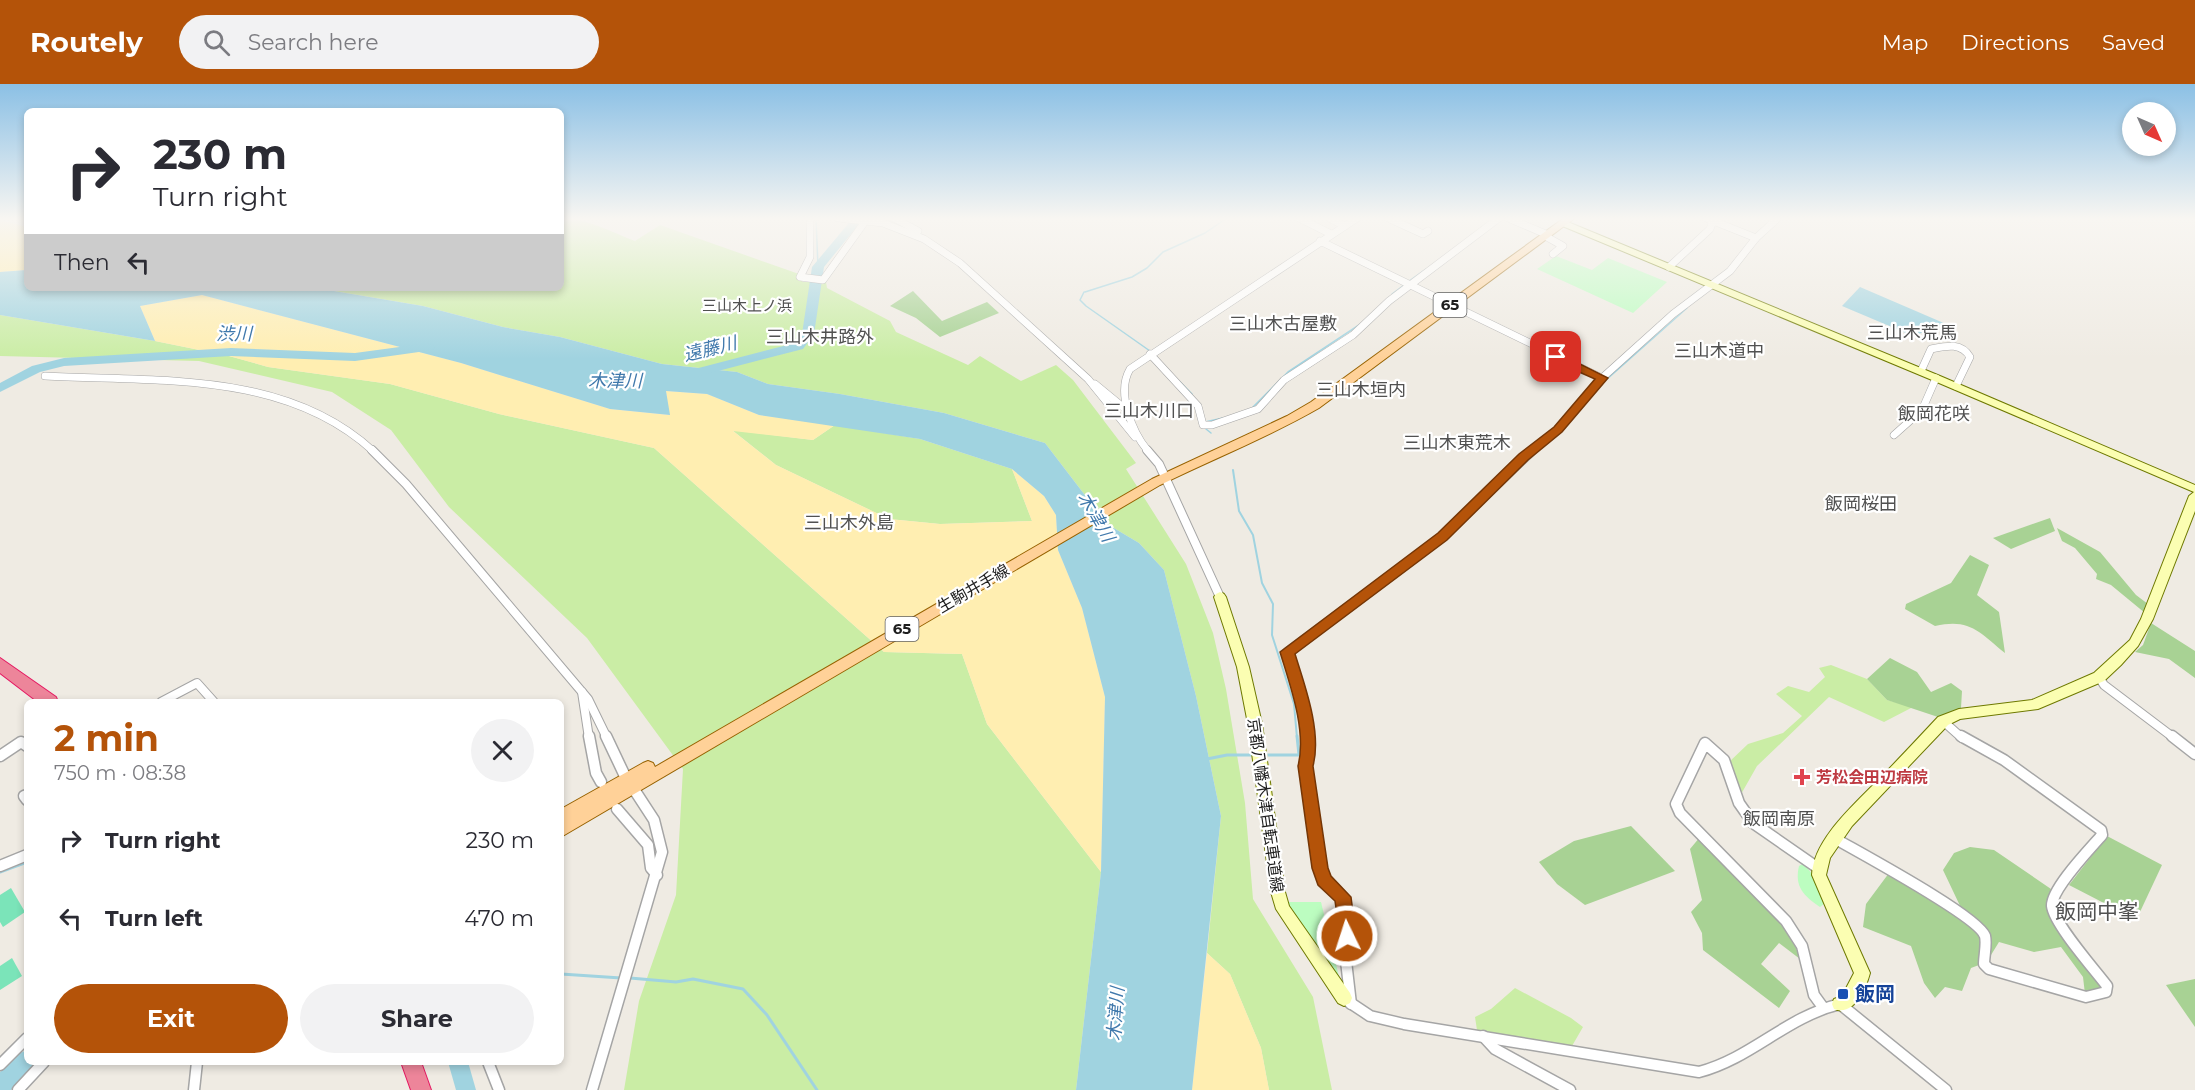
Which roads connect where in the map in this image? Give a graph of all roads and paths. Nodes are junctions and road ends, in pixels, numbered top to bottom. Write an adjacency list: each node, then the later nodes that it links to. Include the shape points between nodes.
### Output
1 (807, 265): 2 (street, via 800,278 803,280 823,280)
2 (831, 265)
3 (960, 265): 20 (street)
4 (1285, 265): 15 (street)
5 (1370, 265): 12 (street)
6 (1436, 265): 12 (street)
7 (1505, 265): 14 (main road, 生駒井手線 / 65)
8 (1664, 265): 11 (street)
9 (1671, 265): 11 (street)
10 (1735, 265): 13 (street)
11 (1669, 267): 13 (street)
12 (1411, 284): 14 (street); 15 (street, via 1353,335 1284,380 1258,409 1212,425 1203,425 1198,406)
13 (1711, 284): 16 (street); 18 (street)
14 (1450, 305): 18 (street); 25 (main road, 生駒井手線 / 65, via 1291,419)
15 (1150, 354): 22 (street, via 1125,377)
16 (1922, 371): 19 (street); 21 (street, via 1931,349 1953,345 1970,357)
17 (45, 376): 31 (street, via 224,385 301,404 341,426 406,484)
18 (1602, 378): 49 (street, via 1558,429 1443,536 1287,652 1301,696 1320,868 1324,880 1345,902)
19 (1936, 378): 21 (street); 23 (street, via 1922,410)
20 (1088, 379): 22 (street); 24 (street)
21 (1956, 386): 26 (street)
22 (1128, 412): 24 (street)
23 (1894, 435)
24 (1136, 437): 25 (street)
25 (1159, 476): 28 (street); 40 (main road, 生駒井手線 / 65)
26 (2195, 489)
27 (2195, 496): 30 (street, via 2147,619 2134,643)
28 (1220, 597): 49 (street, 京都八幡木津自転車道線, via 1243,667 1255,724 1283,909)
29 (0, 664): 32 (highway)
30 (2099, 677): 35 (street, via 2033,705 1959,714); 37 (street, via 2104,685)
31 (582, 692): 39 (street, via 596,773); 40 (street)
32 (46, 699)
33 (167, 699): 34 (street, via 196,683)
34 (211, 699)
35 (1943, 721): 44 (street); 44 (street, via 1965,740 2004,760 2101,830 2102,835 2058,889 2052,905 2057,920 2107,986 2106,992 2086,997 1989,969 1984,964 1985,937 1980,929 1946,904)
36 (24, 744): 38 (street, via 21,742)
37 (2195, 754)
38 (0, 756)
39 (601, 782)
40 (630, 783): 42 (main road, 生駒井手線 / 65); 43 (main road, 生駒井手線 / 65); 48 (street, via 654,820 661,840)
41 (617, 809): 48 (street, via 648,845 651,868)
42 (564, 816)
43 (564, 828)
44 (1834, 838): 47 (street)
45 (24, 856): 46 (street)
46 (0, 866)
47 (1818, 868): 50 (street, via 1862,973 1847,1002); 51 (street, via 1753,823 1739,803 1724,760 1705,743 1676,804 1680,813 1786,921 1802,946 1814,995)
48 (657, 874): 63 (street)
49 (1348, 1001): 52 (street, via 1378,1018)
50 (1840, 1004): 51 (street); 65 (street)
51 (1822, 1006): 52 (street, via 1785,1024 1726,1066 1699,1072)
52 (1483, 1036): 64 (street, via 1495,1049)
53 (24, 1041): 54 (street)
54 (0, 1065)
55 (41, 1065): 59 (street)
56 (197, 1065): 60 (street)
57 (412, 1065): 61 (highway)
58 (489, 1065): 62 (street)
59 (18, 1090)
60 (194, 1090)
61 (421, 1090)
62 (499, 1090)
63 (592, 1090)
64 (1570, 1090)
65 (1946, 1090)

